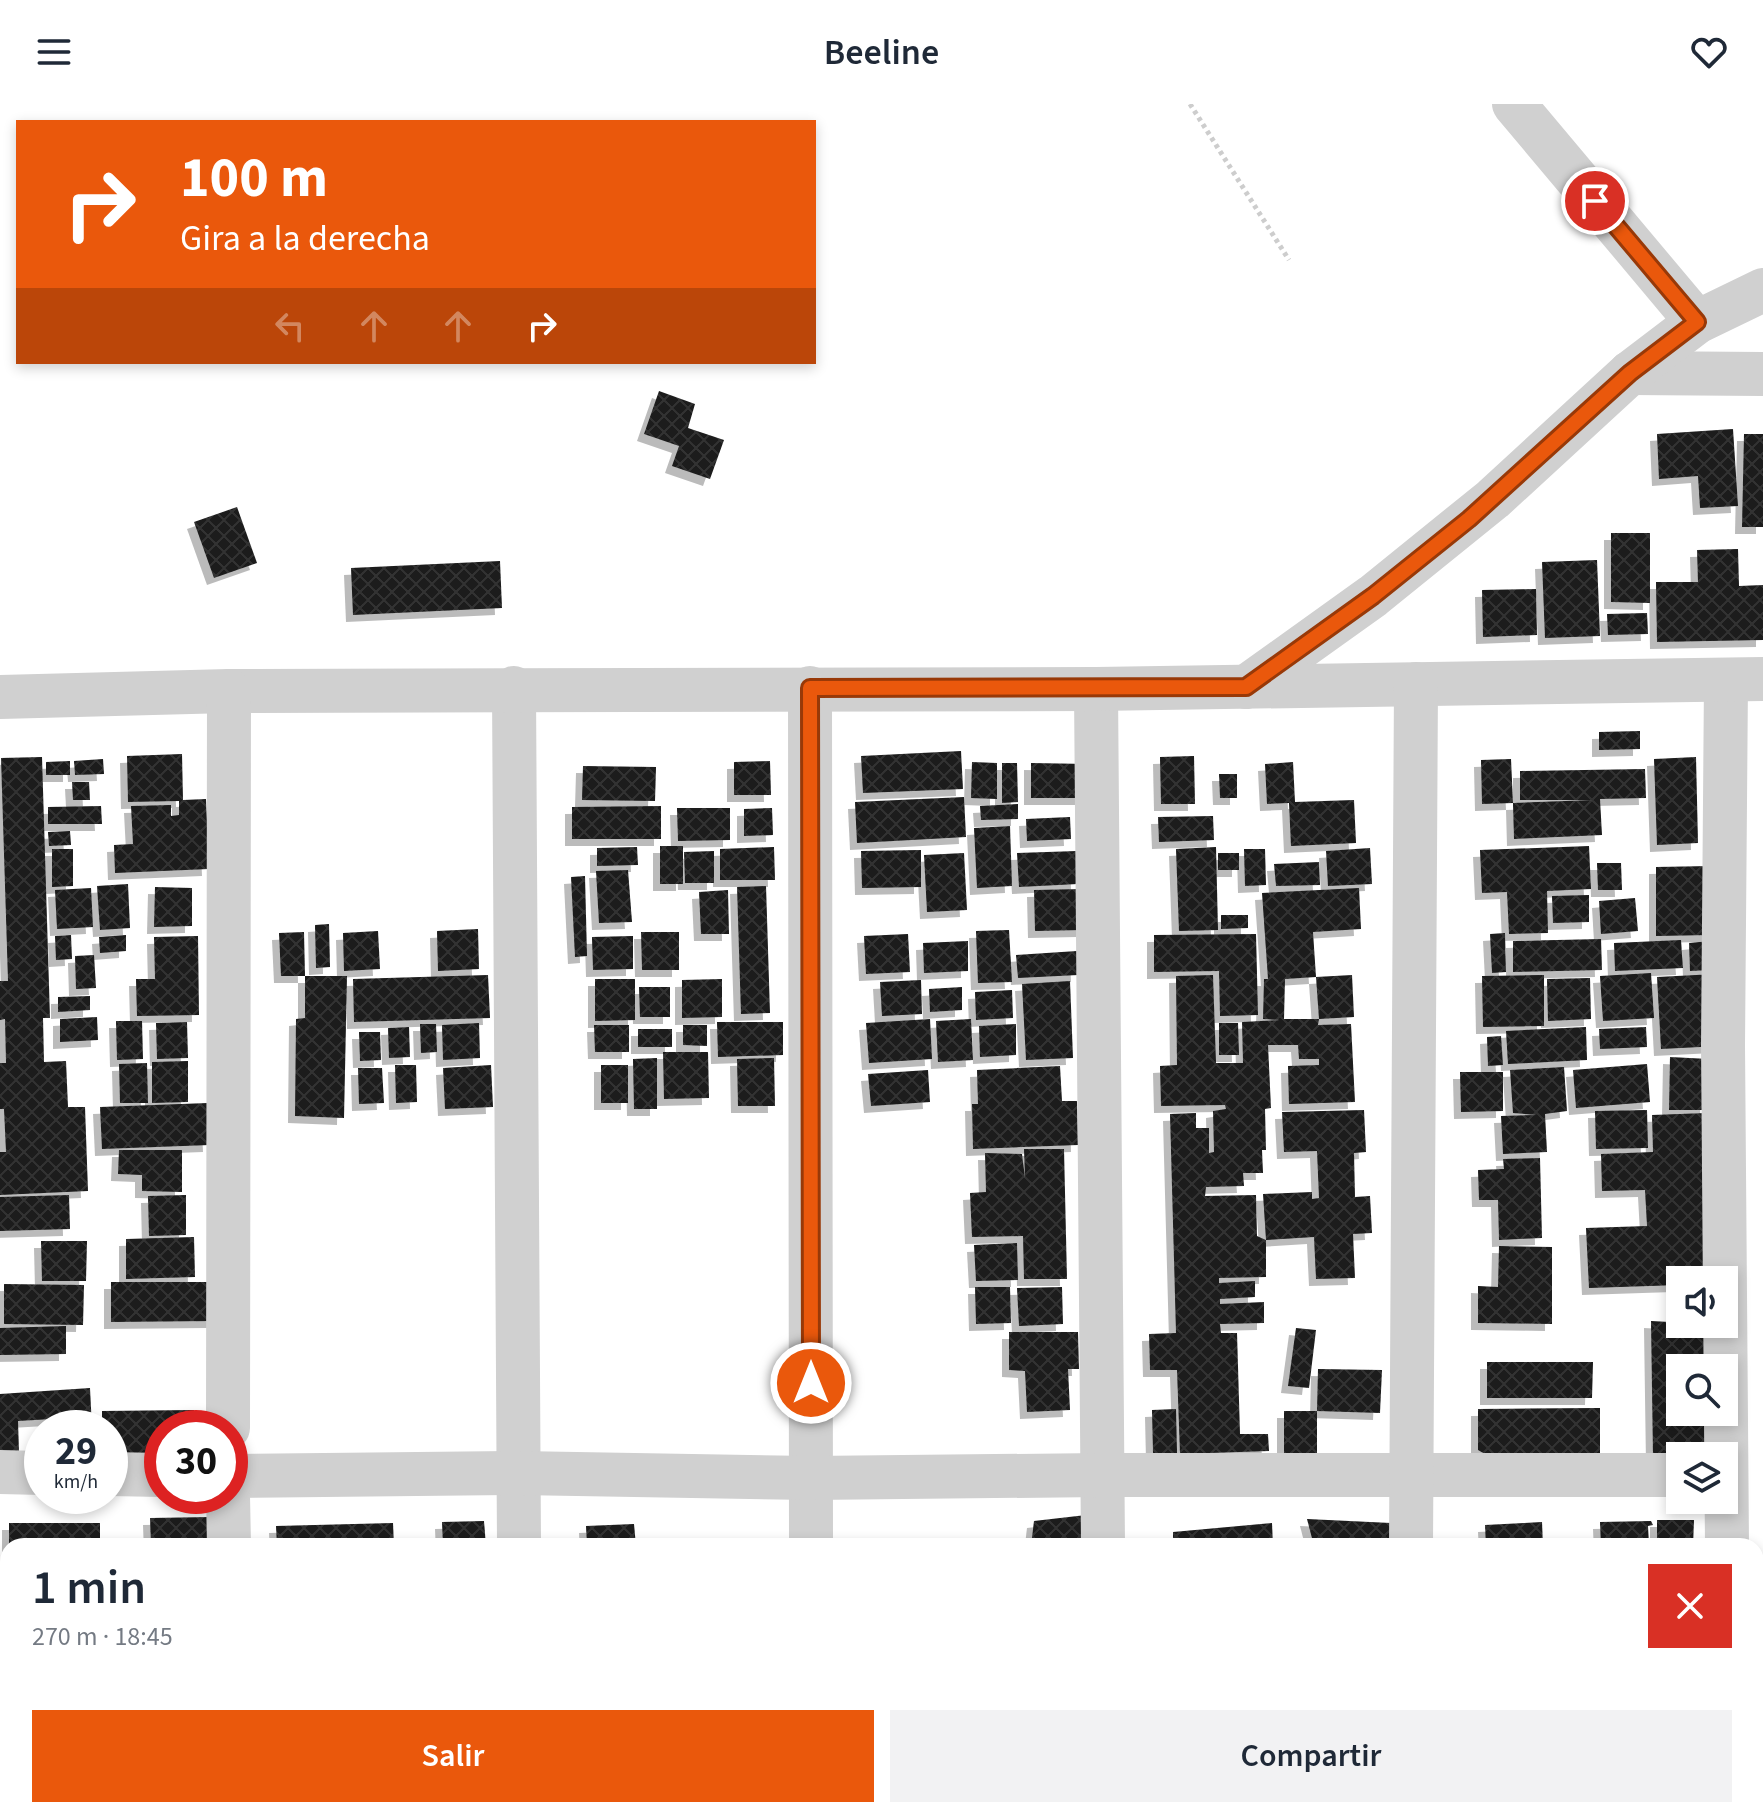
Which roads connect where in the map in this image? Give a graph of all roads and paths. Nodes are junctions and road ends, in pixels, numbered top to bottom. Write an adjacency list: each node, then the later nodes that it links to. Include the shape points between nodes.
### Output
1 (1190, 104): 3 (path)
2 (1514, 104): 5 (street)
3 (1289, 260)
4 (1763, 290): 5 (street)
5 (1697, 322): 6 (street)
6 (1630, 373): 7 (street); 10 (street, via 1493,499 1373,596)
7 (1763, 374)
8 (1744, 679): 9 (street); 17 (street, via 1723,1061)
9 (1416, 684): 10 (street); 24 (street)
10 (1246, 687): 13 (street)
11 (514, 688): 12 (street); 14 (street); 20 (street)
12 (810, 688): 13 (street); 25 (street)
13 (1096, 689): 21 (street)
14 (229, 691): 15 (street); 16 (street)
15 (0, 697)
16 (228, 1410)
17 (1737, 1442)
18 (0, 1472): 19 (street)
19 (24, 1473)
20 (519, 1473): 23 (street); 25 (street); 29 (street)
21 (1102, 1475): 24 (street); 25 (street); 31 (street)
22 (1666, 1475): 24 (street)
23 (248, 1476)
24 (1411, 1476): 32 (street)
25 (811, 1478): 30 (street)
26 (228, 1514): 28 (street)
27 (1732, 1514): 33 (street)
28 (229, 1538)
29 (519, 1538)
30 (811, 1538)
31 (1103, 1538)
32 (1411, 1538)
33 (1728, 1538)

